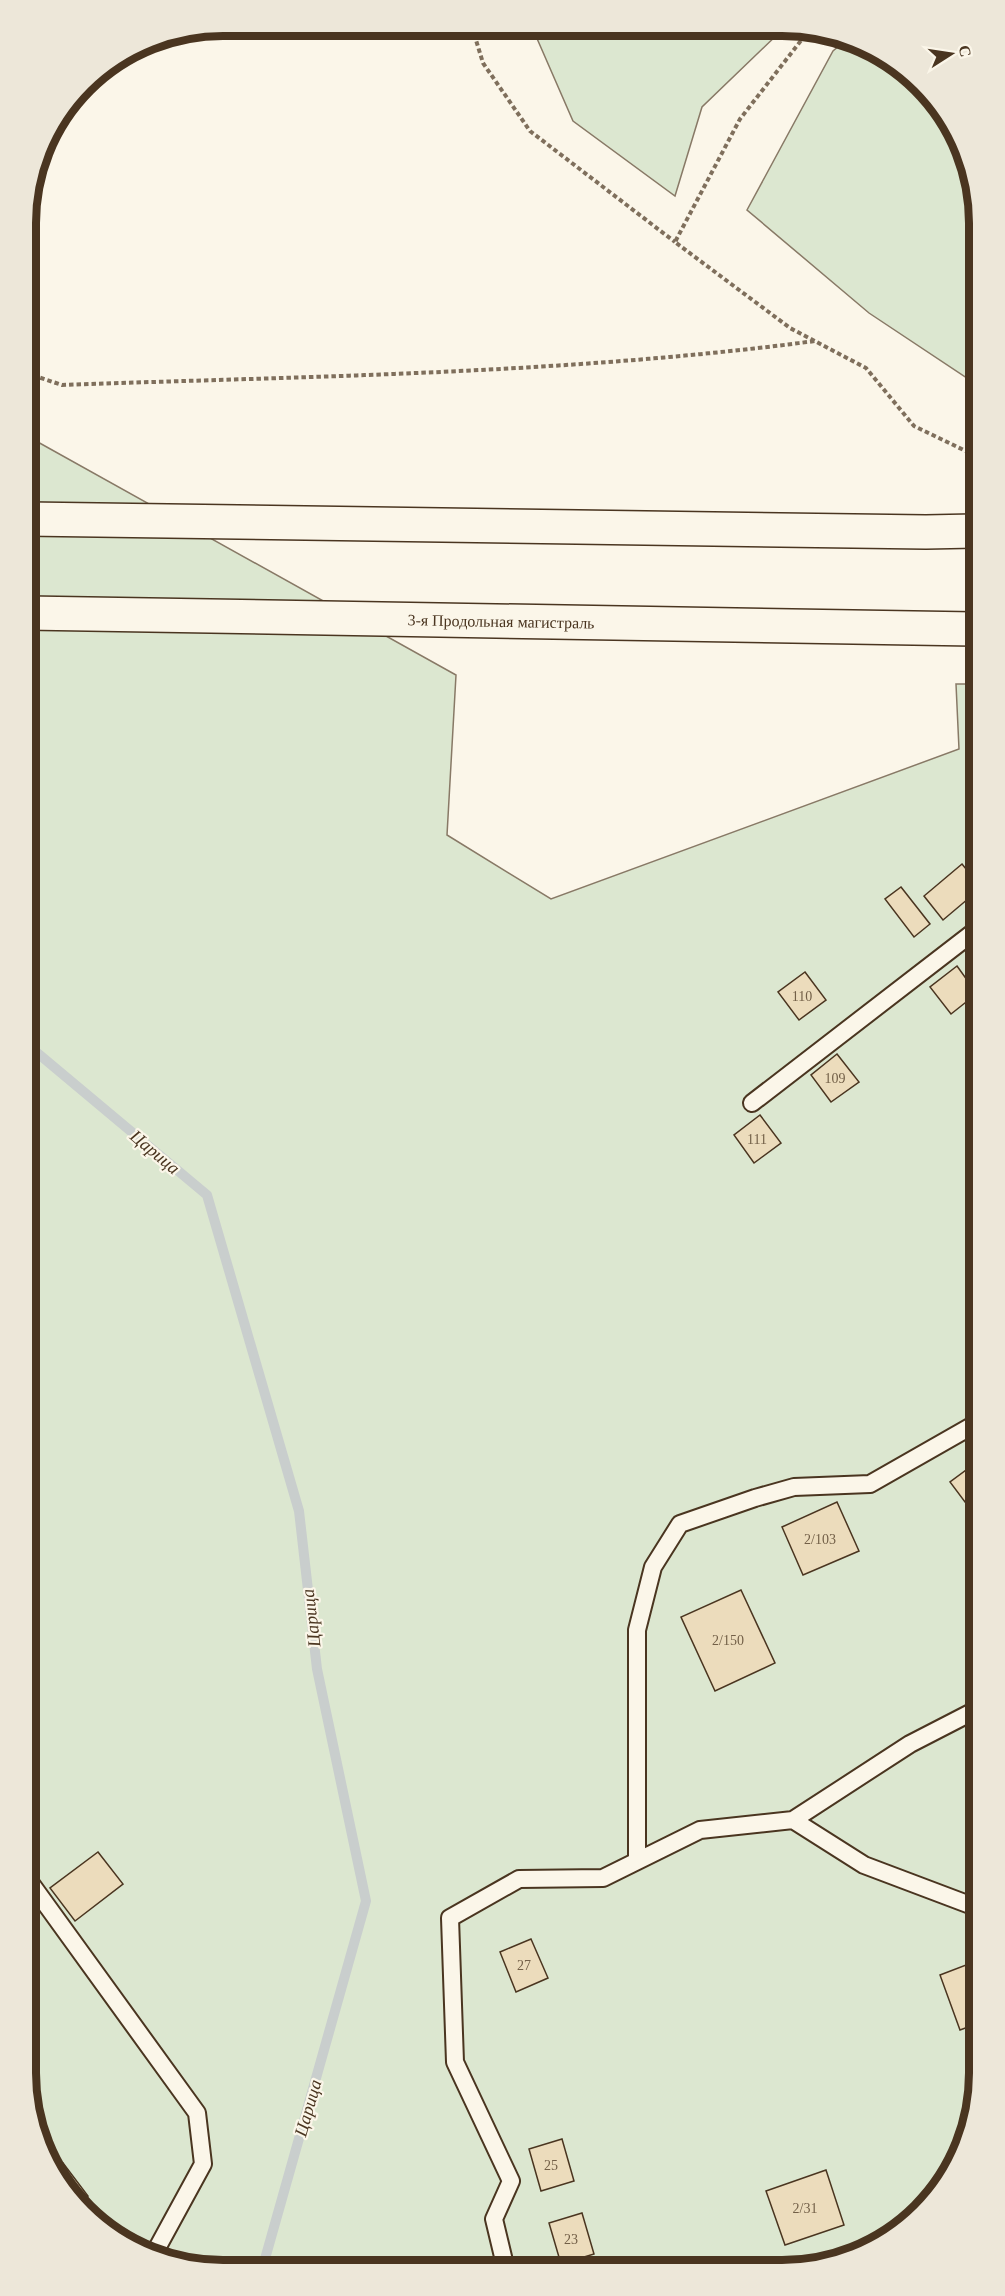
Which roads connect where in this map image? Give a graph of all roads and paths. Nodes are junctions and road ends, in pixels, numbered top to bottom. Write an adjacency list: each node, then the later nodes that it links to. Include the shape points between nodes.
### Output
1 (475, 36): 3 (path, via 483,63 530,131)
2 (803, 38): 3 (path, via 740,120)
3 (675, 242): 4 (path, via 790,328)
4 (815, 341): 5 (path, via 752,350 515,369 62,385); 6 (path, via 866,368 914,426)
5 (36, 376)
6 (969, 452)
7 (36, 519): 8 (highway)
8 (969, 531)
9 (36, 614): 10 (highway, 3-я Продольная магистраль)
10 (969, 629)
11 (969, 936): 12 (lane)
12 (752, 1103)
13 (969, 1428): 16 (lane, via 870,1484 794,1487 680,1524 653,1567 637,1630)
14 (969, 1714): 15 (lane, via 910,1744)
15 (793, 1820): 16 (lane, via 700,1830); 18 (lane, via 864,1865)
16 (636, 1861): 20 (lane, via 603,1878 519,1879 450,1918 455,2062 511,2181 494,2219)
17 (36, 1891): 19 (lane, via 197,2113 203,2164)
18 (969, 1905)
19 (157, 2248)
20 (504, 2260)

